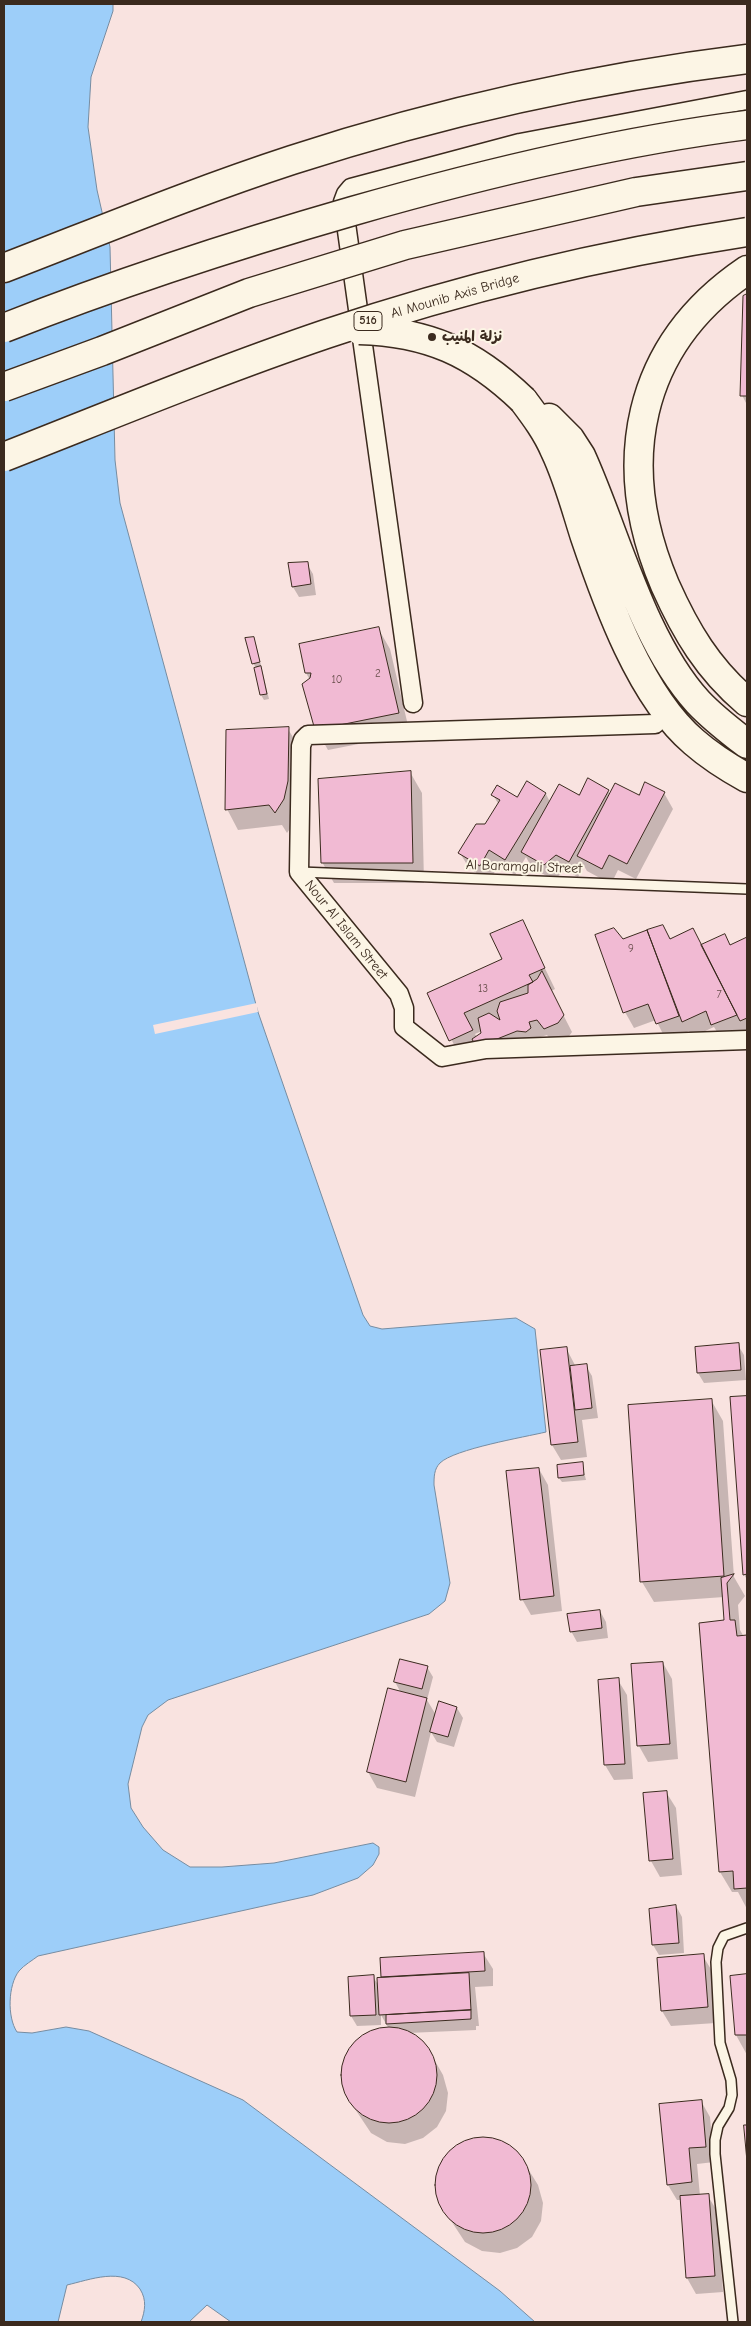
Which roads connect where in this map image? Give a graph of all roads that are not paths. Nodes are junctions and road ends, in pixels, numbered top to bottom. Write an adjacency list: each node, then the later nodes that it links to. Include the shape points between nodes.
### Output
1 (747, 59): 6 (highway, via 545,92 377,134 209,188)
2 (747, 100): 14 (street, via 520,143 351,188 346,194 343,202)
3 (747, 125): 8 (highway, bridge, via 634,143 467,179 241,244 78,299)
4 (747, 176): 10 (highway, bridge, via 636,192 405,245 250,293)
5 (747, 232): 9 (highway, Al Mounib Axis Bridge / 516, bridge, via 559,268)
6 (4, 268)
7 (747, 270): 13 (highway, via 708,300 681,332 660,368 645,407 638,448 639,490 646,530 658,569 698,651 727,685)
8 (4, 328)
9 (328, 334): 11 (highway, bridge, via 358,330 389,331 441,344 476,361); 12 (highway, Al Mounib Axis Bridge / 516, bridge)
10 (4, 387)
11 (523, 400): 16 (highway, via 556,424 581,456 653,632 676,672 698,702); 17 (highway, via 556,452 600,581 639,667 663,707 693,742)
12 (4, 457)
13 (747, 702)
14 (412, 703)
15 (655, 724): 18 (street, Nour Al Islam Street, via 308,735 301,746)
16 (747, 744)
17 (747, 778)
18 (299, 872): 19 (lane, Al Baramgali Street); 20 (street, Nour Al Islam Street, via 399,994 404,1008 404,1028 442,1057 486,1049)
19 (747, 889)
20 (747, 1040)
21 (747, 1928): 22 (lane, via 724,1936 716,1962 720,2043 732,2095 718,2126 715,2154)
22 (733, 2322)

